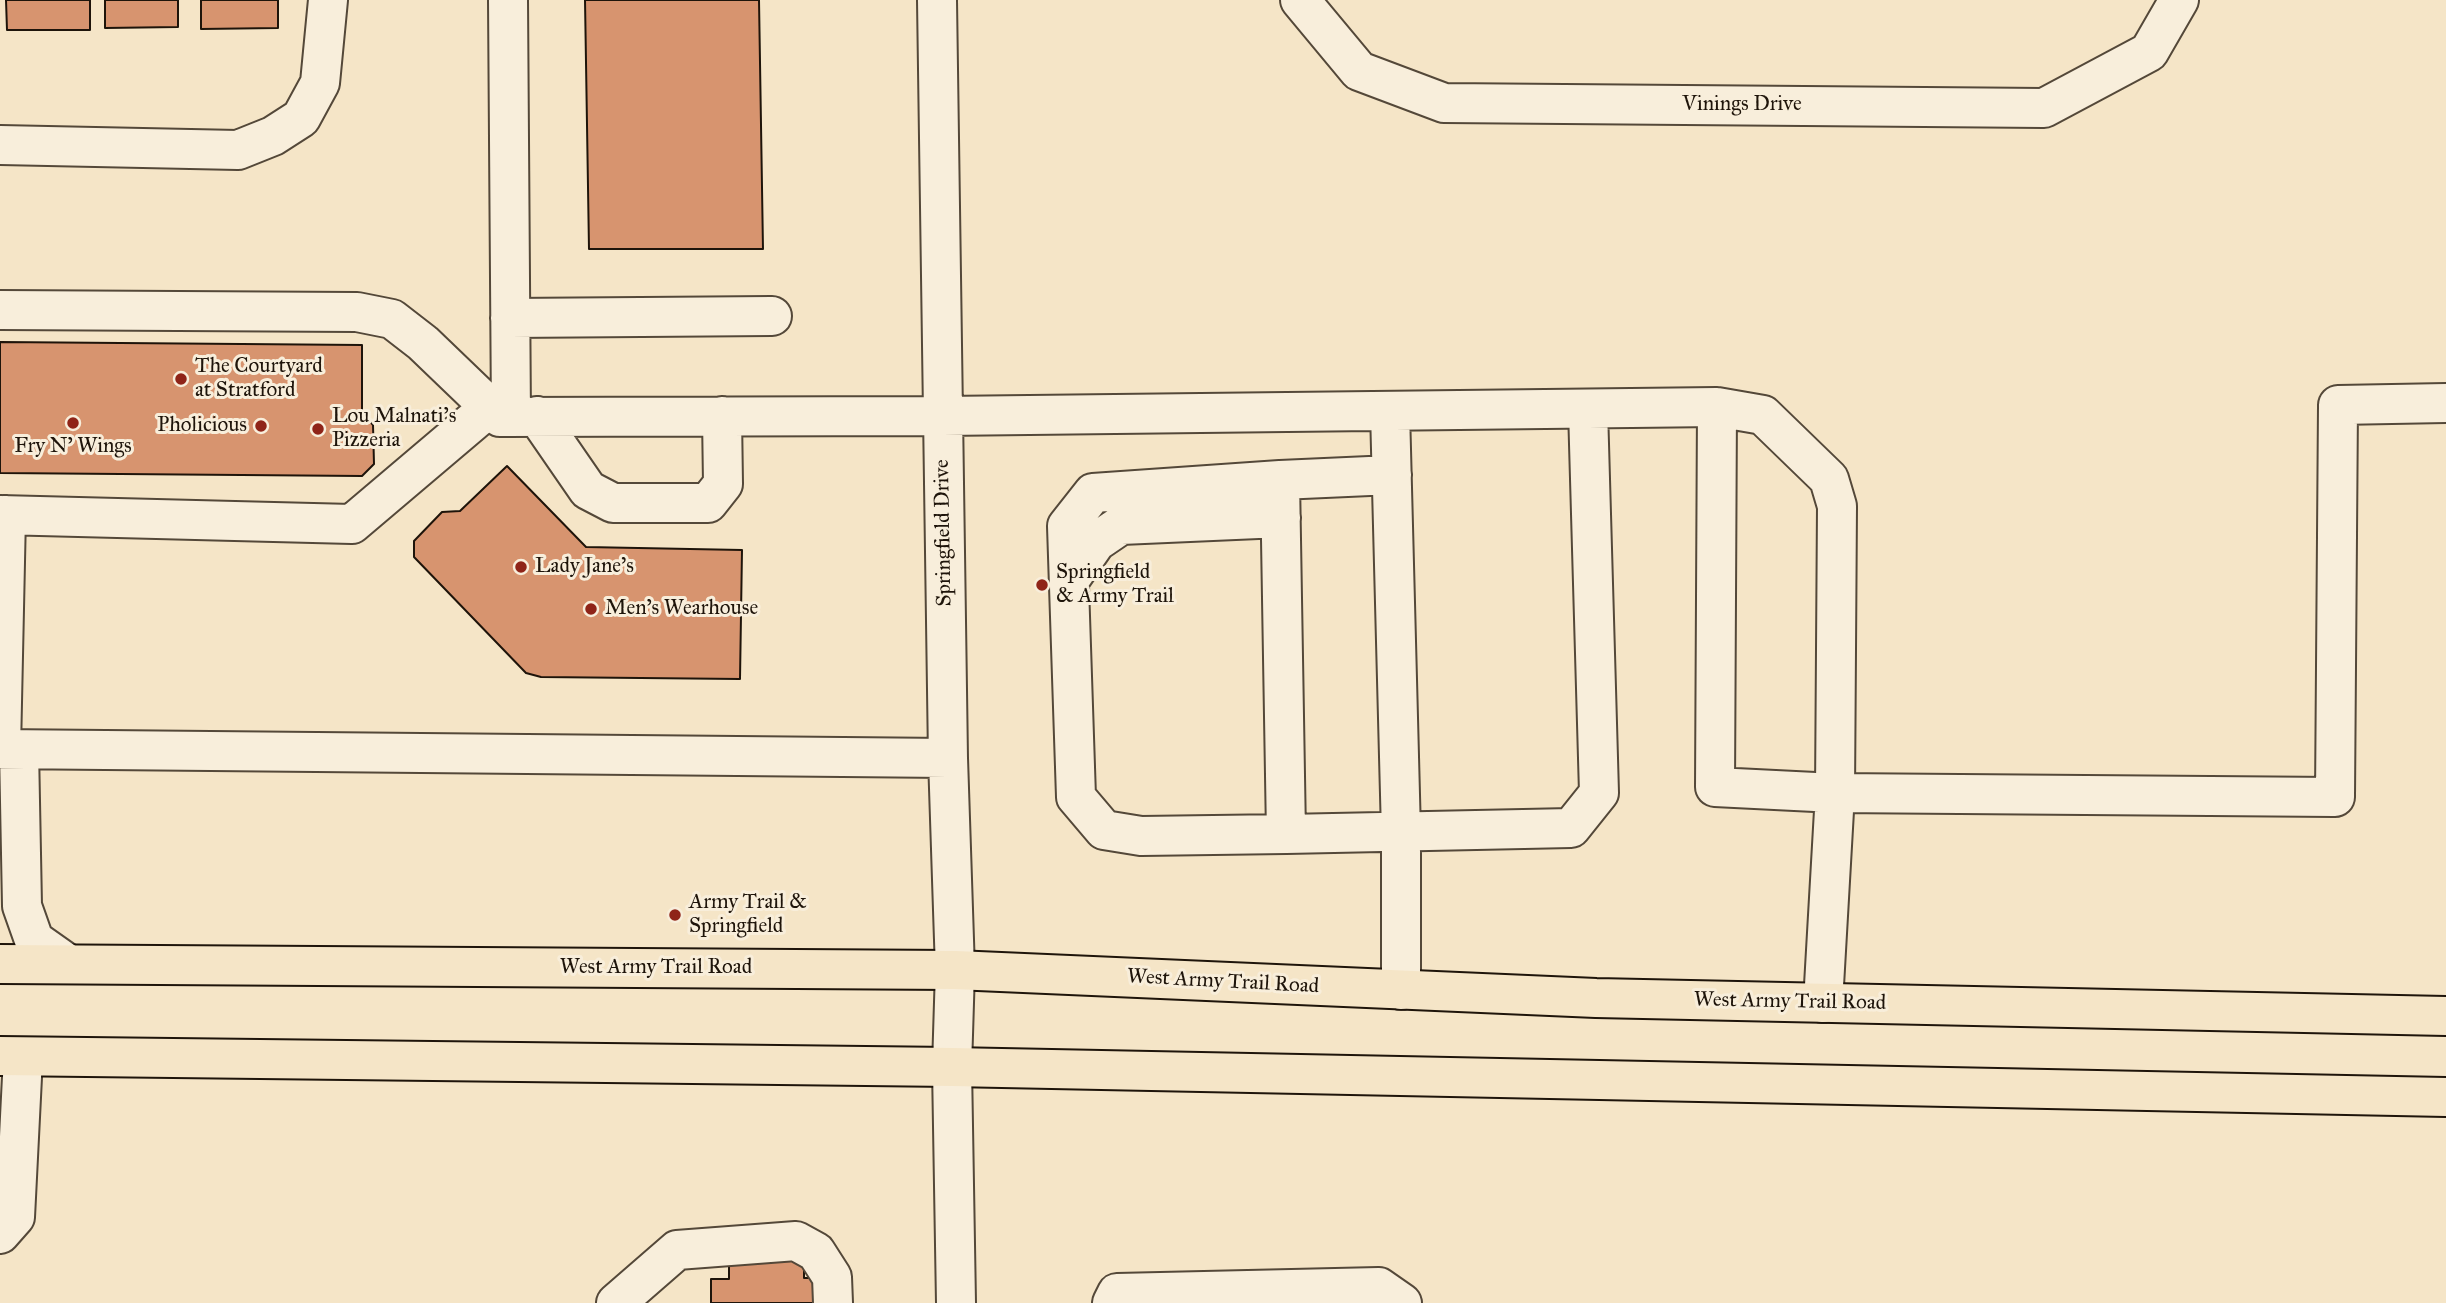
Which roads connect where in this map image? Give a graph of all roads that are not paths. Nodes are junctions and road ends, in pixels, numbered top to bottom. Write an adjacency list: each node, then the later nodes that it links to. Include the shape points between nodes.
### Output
1 (328, 0): 6 (street, via 320,83 301,118 273,136 239,149)
2 (508, 0): 9 (street)
3 (937, 0): 16 (street, Springfield Drive)
4 (1300, 0): 5 (street, Vinings Drive, via 1359,71 1444,103 2044,108 2149,52)
5 (2179, 0)
6 (0, 145)
7 (0, 310): 14 (street, via 357,312 392,319)
8 (772, 316): 9 (street)
9 (510, 318): 14 (street)
10 (2446, 402): 24 (street, via 2338,405 2335,797)
11 (1717, 407): 12 (street); 24 (street, via 1763,415 1829,479 1832,488 1837,506); 24 (street, via 1715,787)
12 (1588, 410): 13 (street); 25 (street, via 1599,793 1571,828)
13 (1390, 411): 16 (street); 17 (street)
14 (513, 413): 15 (street); 15 (street, via 589,490 613,503 708,502 723,484); 19 (street, via 352,524)
15 (722, 416): 16 (street)
16 (943, 416): 23 (street, Springfield Drive)
17 (1392, 475): 18 (street); 25 (street)
18 (1280, 480): 20 (street); 21 (street, via 1093,493 1067,526)
19 (3, 515): 22 (street)
20 (1281, 518): 21 (street, via 1121,525 1096,542); 26 (street)
21 (1071, 578): 26 (street, via 1076,797 1104,830 1142,836)
22 (7, 749): 23 (street); 28 (street, via 22,906 34,940)
23 (948, 758): 29 (street, Springfield Drive)
24 (1835, 793): 31 (street)
25 (1401, 833): 26 (street); 30 (street)
26 (1286, 834)
27 (0, 964): 28 (main road, West Army Trail Road)
28 (68, 964): 29 (main road, West Army Trail Road)
29 (955, 970): 30 (main road, West Army Trail Road); 34 (street, Springfield Drive)
30 (1401, 990): 31 (main road, West Army Trail Road)
31 (1823, 1003): 32 (main road, West Army Trail Road)
32 (2446, 1016)
33 (11, 1056): 34 (main road); 36 (street, via 15,1217)
34 (952, 1067): 35 (main road); 39 (street, Springfield Drive)
35 (2446, 1097)
36 (0, 1234)
37 (616, 1303): 38 (street, via 677,1250 796,1241 816,1252 832,1277)
38 (833, 1303)
39 (956, 1303)
40 (1112, 1303): 41 (street, via 1117,1293 1378,1287)
41 (1402, 1303)

